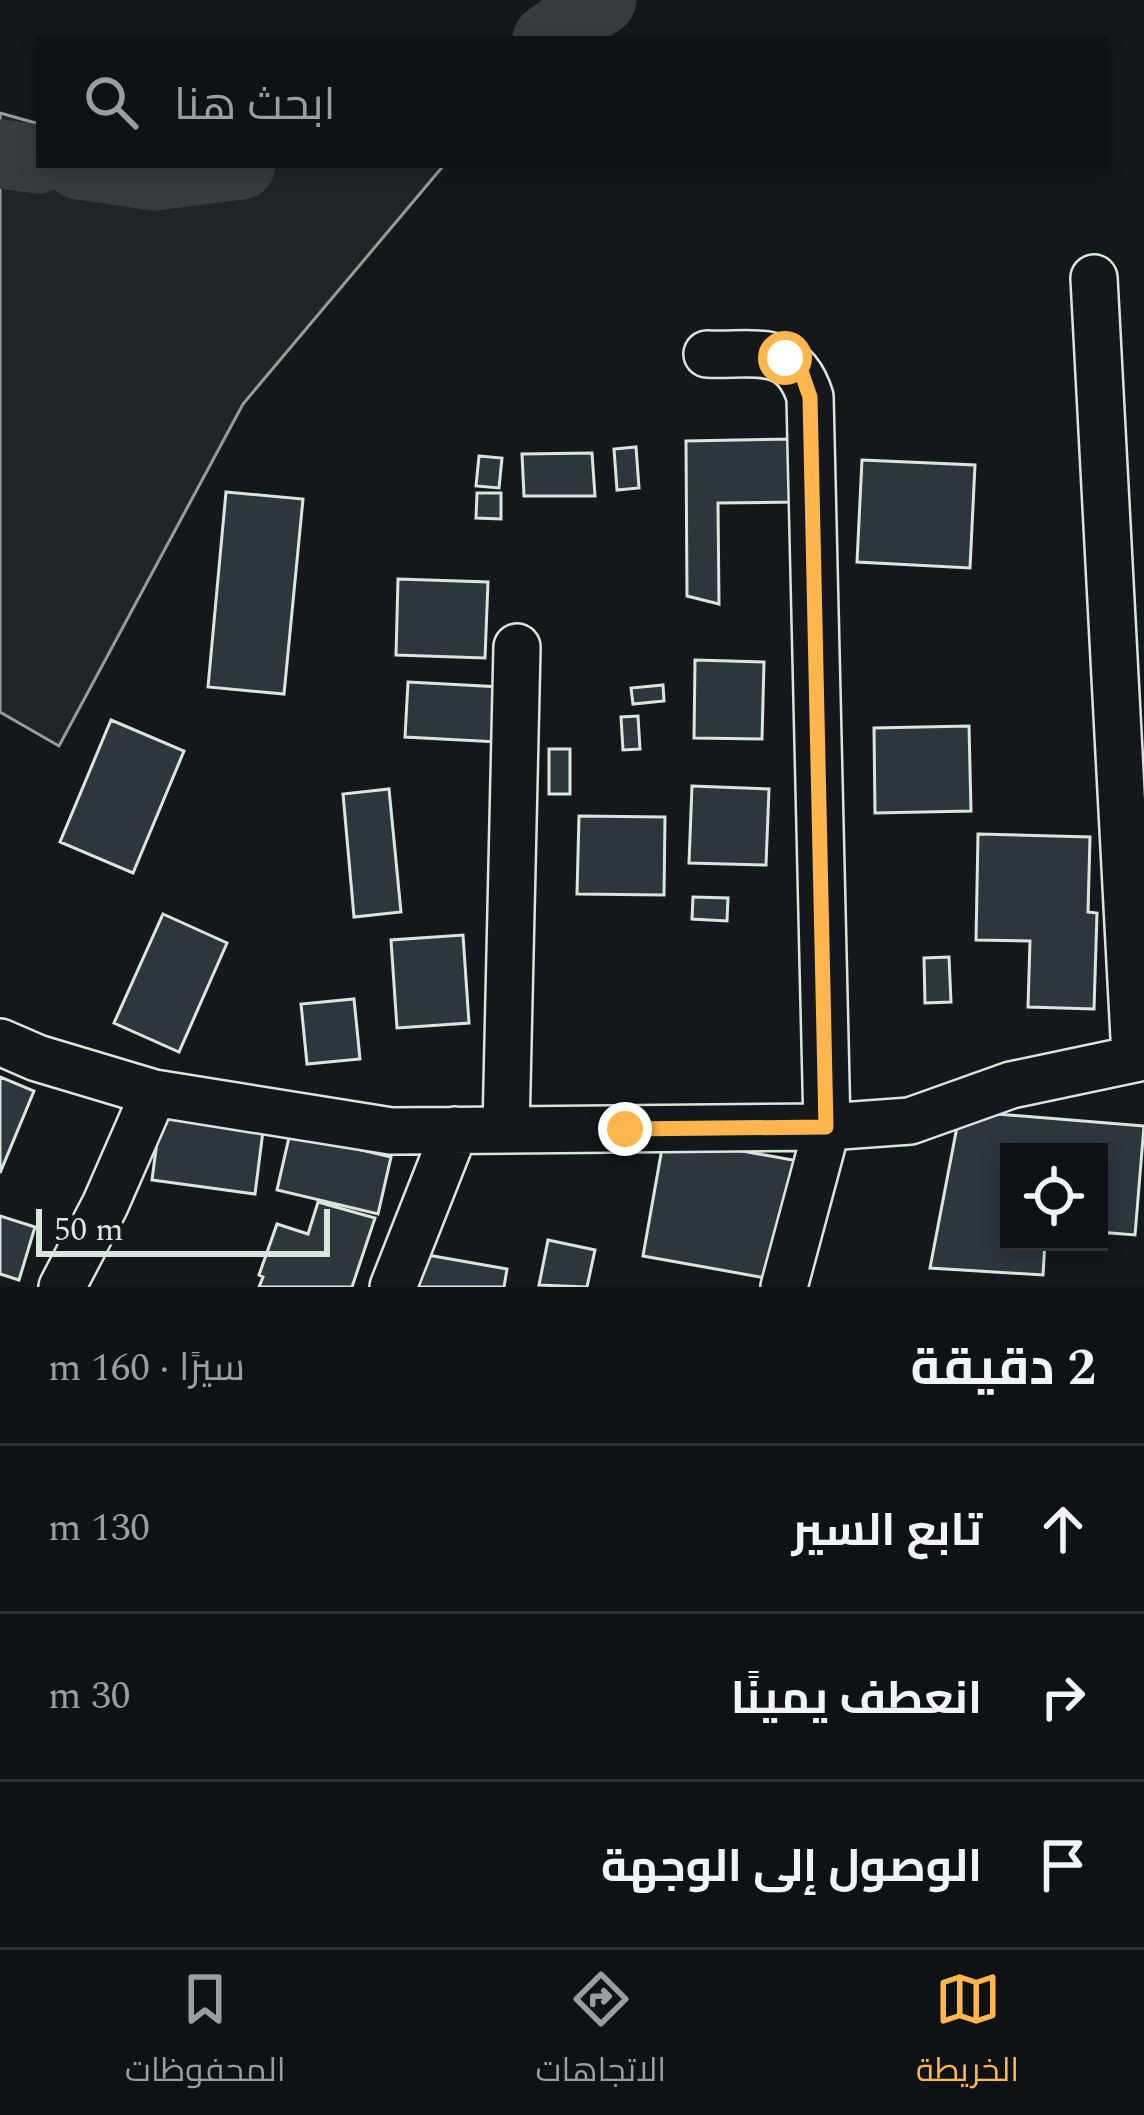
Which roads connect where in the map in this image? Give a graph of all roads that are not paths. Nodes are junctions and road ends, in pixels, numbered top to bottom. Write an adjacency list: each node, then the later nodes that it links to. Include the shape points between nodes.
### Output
1 (1094, 278): 5 (street)
2 (707, 354): 7 (street, via 785,358 810,397)
3 (517, 647): 9 (street)
4 (0, 1042): 6 (street)
5 (1140, 1057): 7 (street, via 1011,1085 910,1121)
6 (154, 1094): 8 (street, via 391,1131); 10 (street)
7 (826, 1127): 9 (street); 12 (street)
8 (455, 1130): 9 (street); 11 (street)
9 (506, 1130)
10 (62, 1287)
11 (393, 1287)
12 (784, 1287)

